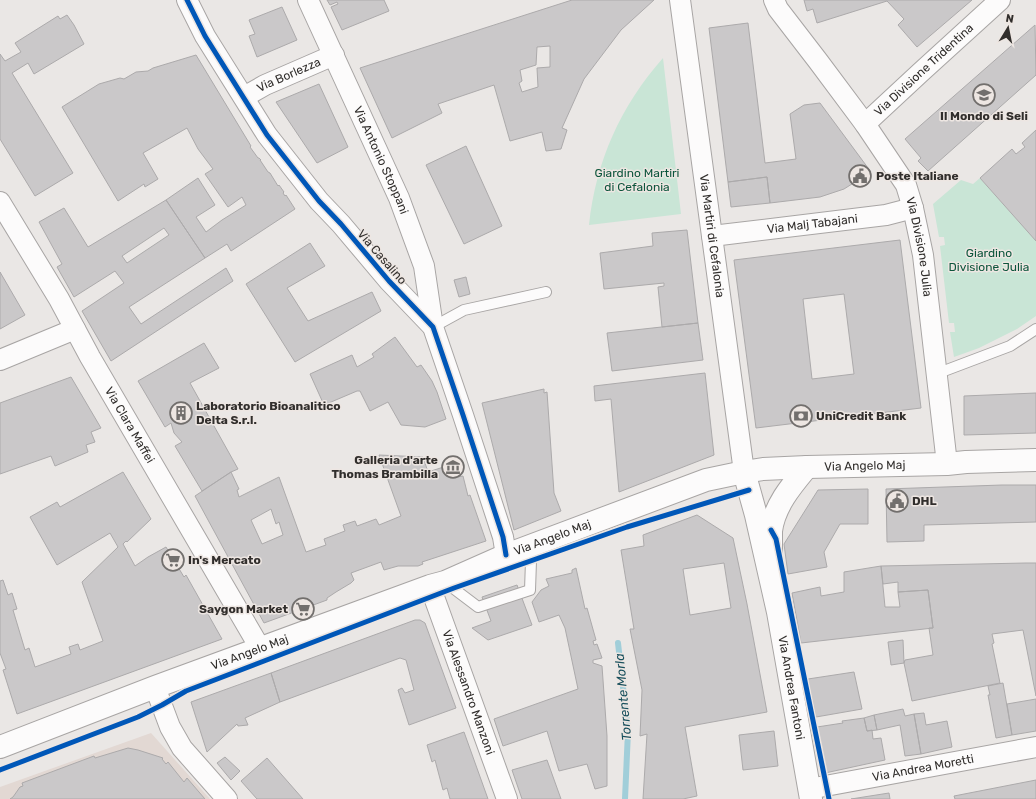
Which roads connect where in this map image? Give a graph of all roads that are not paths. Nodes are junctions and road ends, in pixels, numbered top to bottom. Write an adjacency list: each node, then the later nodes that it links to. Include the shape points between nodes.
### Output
1 (187, 0): 7 (street, Via Casalino, via 205,36)
2 (308, 0): 6 (street, Via Antonio Stoppani)
3 (680, 0): 11 (street, Via Martiri di Cefalonia)
4 (774, 0): 8 (street, Via Divisione Julia, via 778,9)
5 (1000, 0): 8 (street, Via Divisione Tridentina)
6 (334, 55): 7 (street, Via Borlezza); 13 (street, Via Antonio Stoppani, via 399,198 422,259)
7 (244, 97): 13 (street, Via Casalino, via 267,135 318,201)
8 (865, 124): 10 (street, Via Divisione Julia, via 906,185)
9 (0, 202): 15 (street, Via Clara Maffei)
10 (912, 208): 11 (street, Via Malj Tabajani, via 886,215); 17 (street, Via Divisione Julia, via 923,255)
11 (712, 236): 21 (street, Via Martiri di Cefalonia)
12 (546, 292): 13 (lane, via 464,310)
13 (433, 327): 23 (street, Via Casalino, via 503,537)
14 (1036, 328): 17 (lane, via 1010,346)
15 (75, 329): 16 (street); 26 (street, Via Clara Maffei)
16 (0, 360)
17 (936, 374): 19 (street, Via Divisione Julia)
18 (1036, 460): 19 (main road, Via Angelo Maj)
19 (948, 464): 20 (main road, Via Angelo Maj)
20 (807, 467): 21 (main road, Via Angelo Maj); 24 (main road, Via Andrea Fantoni, via 788,490 776,514 771,530)
21 (744, 472): 22 (main road, Via Angelo Maj, via 706,480); 24 (main road, Via Andrea Fantoni)
22 (528, 546): 23 (main road, Via Angelo Maj); 25 (lane, via 532,561 530,590 478,607)
23 (506, 554): 25 (main road, Via Angelo Maj)
24 (770, 576): 30 (main road, Via Andrea Fantoni)
25 (438, 584): 26 (main road, Via Angelo Maj); 32 (street, Via Alessandro Manzoni)
26 (260, 648): 27 (main road, Via Angelo Maj)
27 (155, 688): 28 (main road, Via Angelo Maj); 31 (street, via 170,727 182,748)
28 (0, 747)
29 (1036, 747): 30 (street, Via Andrea Moretti)
30 (810, 794)
31 (227, 799)
32 (507, 799)

